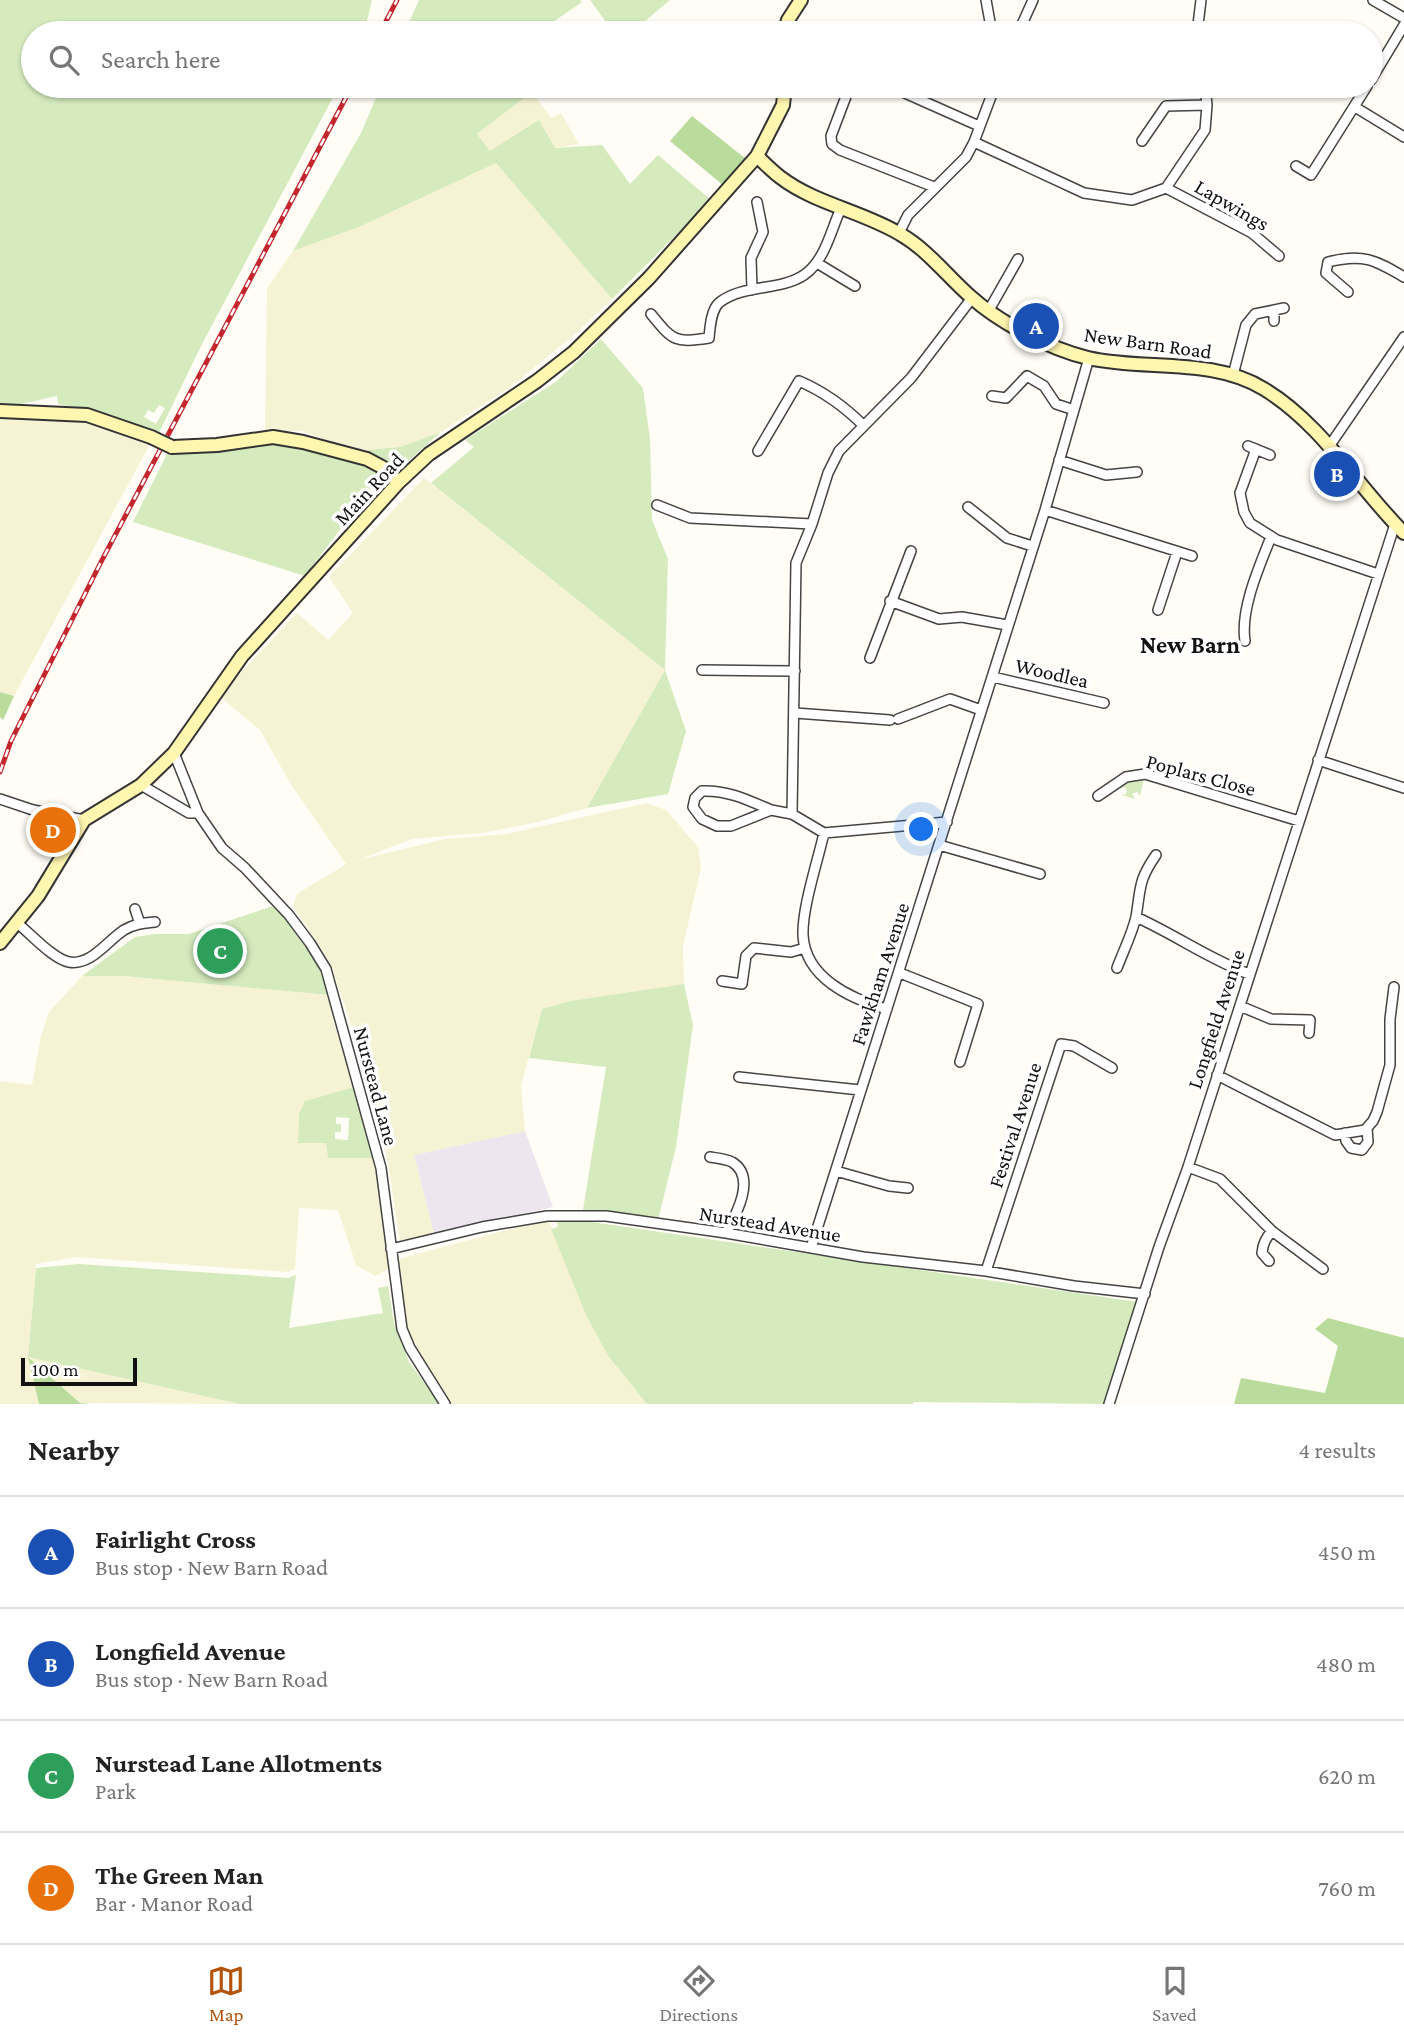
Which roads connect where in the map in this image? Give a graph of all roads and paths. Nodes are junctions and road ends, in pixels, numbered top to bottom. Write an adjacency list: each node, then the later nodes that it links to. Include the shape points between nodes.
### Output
1 (801, 0): 7 (main road)
2 (986, 0): 8 (street)
3 (1033, 0): 9 (street)
4 (1201, 0): 10 (street)
5 (1373, 0): 6 (street)
6 (1404, 18)
7 (788, 21)
8 (990, 21)
9 (1023, 21)
10 (1198, 21)
11 (1404, 25): 12 (street)
12 (1383, 60)
13 (784, 98): 25 (main road, Main Road)
14 (845, 98): 27 (street, via 832,144)
15 (916, 98): 21 (street)
16 (990, 98): 21 (street)
17 (1207, 98): 19 (street)
18 (1360, 98): 20 (street)
19 (1208, 105): 23 (street, via 1166,106); 28 (street, via 1205,130)
20 (1354, 107): 22 (street); 26 (street, via 1311,175)
21 (979, 126): 24 (street)
22 (1404, 137)
23 (1142, 141)
24 (974, 142): 27 (street, via 966,157); 28 (street, via 1084,192 1132,200)
25 (757, 156): 30 (main road, New Barn Road, via 781,178); 55 (main road, Main Road, via 649,278 574,352 429,454)
26 (1296, 166)
27 (934, 187): 31 (street, via 908,215)
28 (1166, 188): 32 (street, Lapwings, via 1252,233)
29 (757, 202): 37 (street, via 763,232 751,258)
30 (841, 208): 31 (main road, New Barn Road); 34 (street)
31 (899, 233): 39 (main road, New Barn Road)
32 (1279, 256)
33 (1018, 259): 40 (street)
34 (817, 263): 36 (street); 37 (street, via 787,283)
35 (1404, 276): 38 (street, via 1374,260 1328,262 1326,273)
36 (855, 286)
37 (752, 290): 41 (street, via 719,302 709,338 689,341 670,336)
38 (1348, 292)
39 (972, 298): 40 (main road, New Barn Road); 49 (street, via 911,378)
40 (989, 310): 44 (main road, New Barn Road, via 1014,327)
41 (651, 314)
42 (1274, 321): 45 (street, via 1279,309 1255,314 1246,325)
43 (1404, 337): 50 (street)
44 (1089, 358): 45 (main road, New Barn Road); 47 (street, Fawkham Avenue)
45 (1233, 375): 50 (main road, New Barn Road, via 1263,388 1301,415)
46 (992, 396): 47 (street, via 1006,398 1027,376 1044,386 1056,404)
47 (1074, 410): 53 (street, Fawkham Avenue)
48 (0, 411): 55 (main road, bridge, via 87,415 172,447 273,437 293,440 367,458)
49 (864, 426): 51 (street, via 840,402 799,380); 59 (street, via 839,451)
50 (1328, 448): 60 (main road, New Barn Road)
51 (758, 451)
52 (1270, 455): 61 (street, via 1252,447 1240,491 1248,520)
53 (1059, 460): 54 (street, via 1106,475); 58 (street, Fawkham Avenue)
54 (1137, 472)
55 (398, 482): 78 (main road, Main Road, via 242,656)
56 (657, 505): 59 (street, via 690,518)
57 (968, 507): 62 (street, via 1007,538)
58 (1045, 510): 62 (street, Fawkham Avenue); 64 (street)
59 (812, 524): 73 (street, via 795,570)
60 (1399, 529): 66 (street, Longfield Avenue)
61 (1271, 537): 66 (street); 70 (street, via 1251,595)
62 (1032, 546): 69 (street, Fawkham Avenue)
63 (911, 551): 67 (street)
64 (1177, 552): 65 (street); 68 (street)
65 (1192, 556)
66 (1378, 574): 79 (street, Longfield Avenue)
67 (890, 601): 69 (street, via 939,619 962,617); 71 (street)
68 (1158, 610)
69 (1007, 625): 74 (street, Fawkham Avenue)
70 (1245, 642)
71 (870, 658)
72 (702, 670): 73 (street)
73 (795, 671): 77 (street)
74 (993, 677): 75 (street, Woodlea); 76 (street, Fawkham Avenue)
75 (1104, 703)
76 (981, 710): 77 (street, via 950,699 894,719); 89 (street, Fawkham Avenue)
77 (795, 713): 86 (street)
78 (174, 753): 80 (main road, Main Road); 85 (street, Nurstead Lane)
79 (1318, 760): 81 (street); 88 (street, Longfield Avenue)
80 (141, 785): 85 (street, via 189,813); 87 (main road, Main Road)
81 (1404, 788)
82 (1098, 796): 88 (street, Poplars Close, via 1126,777 1145,774)
83 (0, 799): 87 (street)
84 (771, 810): 84 (street, via 731,826 717,826 702,819 692,807 702,791 717,790); 86 (street)
85 (198, 813): 123 (street, Nurstead Lane, via 222,848 289,915 326,969 381,1168)
86 (792, 814): 90 (street)
87 (84, 820): 97 (main road, Main Road)
88 (1299, 821): 103 (street, Longfield Avenue)
89 (947, 822): 90 (street); 91 (street, Fawkham Avenue)
90 (824, 833): 100 (street, via 804,920)
91 (939, 845): 93 (street); 102 (street, Fawkham Avenue)
92 (1156, 855): 95 (street, via 1138,891)
93 (1040, 874)
94 (135, 909): 98 (street)
95 (1136, 917): 101 (street); 103 (street)
96 (155, 922): 98 (street)
97 (17, 923): 98 (street, via 68,962 89,959 123,931); 99 (main road, Main Road)
98 (140, 924)
99 (0, 943)
100 (805, 948): 104 (street, via 751,950 746,956 746,984); 107 (street, via 811,962 831,983 855,999)
101 (1117, 968)
102 (900, 972): 107 (street, Fawkham Avenue); 109 (street, via 978,1004)
103 (1249, 974): 106 (street, Longfield Avenue)
104 (722, 981)
105 (1394, 987): 114 (street, via 1390,1065 1377,1112)
106 (1240, 1006): 108 (street, via 1271,1019 1310,1020); 111 (street, Longfield Avenue)
107 (887, 1009): 113 (street, Fawkham Avenue)
108 (1309, 1033)
109 (960, 1062)
110 (1112, 1068): 126 (street, Festival Avenue, via 1074,1046 1061,1044)
111 (1217, 1075): 115 (street, via 1329,1133); 117 (street, Longfield Avenue)
112 (739, 1077): 113 (street)
113 (860, 1090): 118 (street, Fawkham Avenue)
114 (1367, 1128): 115 (street); 115 (street, via 1368,1142 1362,1150 1351,1148)
115 (1345, 1133)
116 (710, 1157): 121 (street, via 732,1162 744,1184)
117 (1188, 1167): 120 (street, via 1220,1179); 127 (street, Longfield Avenue)
118 (836, 1171): 119 (street); 122 (street, Fawkham Avenue)
119 (908, 1188)
120 (1272, 1231): 124 (street, via 1259,1254); 125 (street)
121 (726, 1233): 122 (street, Nurstead Avenue); 123 (street, Nurstead Avenue, via 606,1216 559,1215 482,1227)
122 (811, 1248): 126 (street, Nurstead Avenue)
123 (391, 1249): 128 (street, Nurstead Lane, via 402,1329)
124 (1269, 1261)
125 (1323, 1269)
126 (986, 1271): 127 (street, Nurstead Avenue)
127 (1145, 1294): 129 (street, Longfield Avenue)
128 (445, 1404)
129 (1109, 1404)

